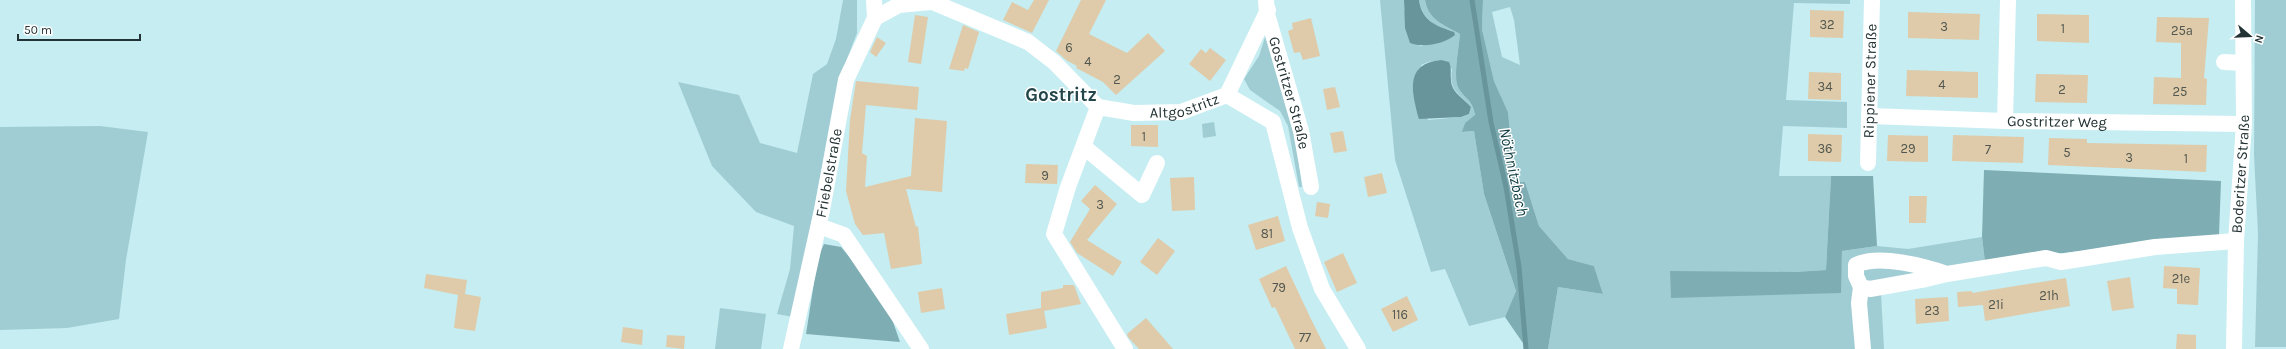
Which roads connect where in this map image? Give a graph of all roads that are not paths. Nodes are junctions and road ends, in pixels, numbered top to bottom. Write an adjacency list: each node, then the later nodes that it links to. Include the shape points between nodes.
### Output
1 (874, 0): 7 (street, Friebelstraße)
2 (1872, 0): 12 (street, Rippiener Straße)
3 (2008, 0): 13 (street)
4 (2244, 0): 9 (street, Boderitzer Straße)
5 (929, 1): 7 (street, via 899,5); 11 (street, via 1028,42 1054,62)
6 (1268, 5): 10 (street); 18 (street, Gostritzer Straße, via 1301,131)
7 (875, 18): 19 (street, Friebelstraße, via 846,80)
8 (2224, 62): 9 (street)
9 (2243, 63): 14 (street, Boderitzer Straße)
10 (1227, 95): 11 (street, Altgostritz, via 1181,112 1134,113); 26 (street, Altgostritz, via 1273,122 1300,228 1322,288)
11 (1098, 107): 15 (street)
12 (1871, 116): 13 (street, Gostritzer Weg); 17 (street, Rippiener Straße)
13 (2005, 121): 14 (street, Gostritzer Weg)
14 (2244, 124): 20 (street, Boderitzer Straße)
15 (1084, 147): 16 (street, via 1142,195); 25 (street, via 1068,187 1054,234)
16 (1157, 163)
17 (1868, 163)
18 (1311, 187)
19 (819, 226): 23 (street, Friebelstraße); 24 (street, via 844,236)
20 (2236, 241): 21 (street, via 2155,247 2061,262 2046,258); 28 (street, Boderitzer Straße)
21 (1947, 274): 22 (street, via 1890,286); 22 (street, via 1930,268 1865,260 1856,265 1856,276)
22 (1861, 287): 27 (street, via 1859,303)
23 (791, 349)
24 (921, 349)
25 (1125, 349)
26 (1358, 349)
27 (1863, 349)
28 (2234, 349)

